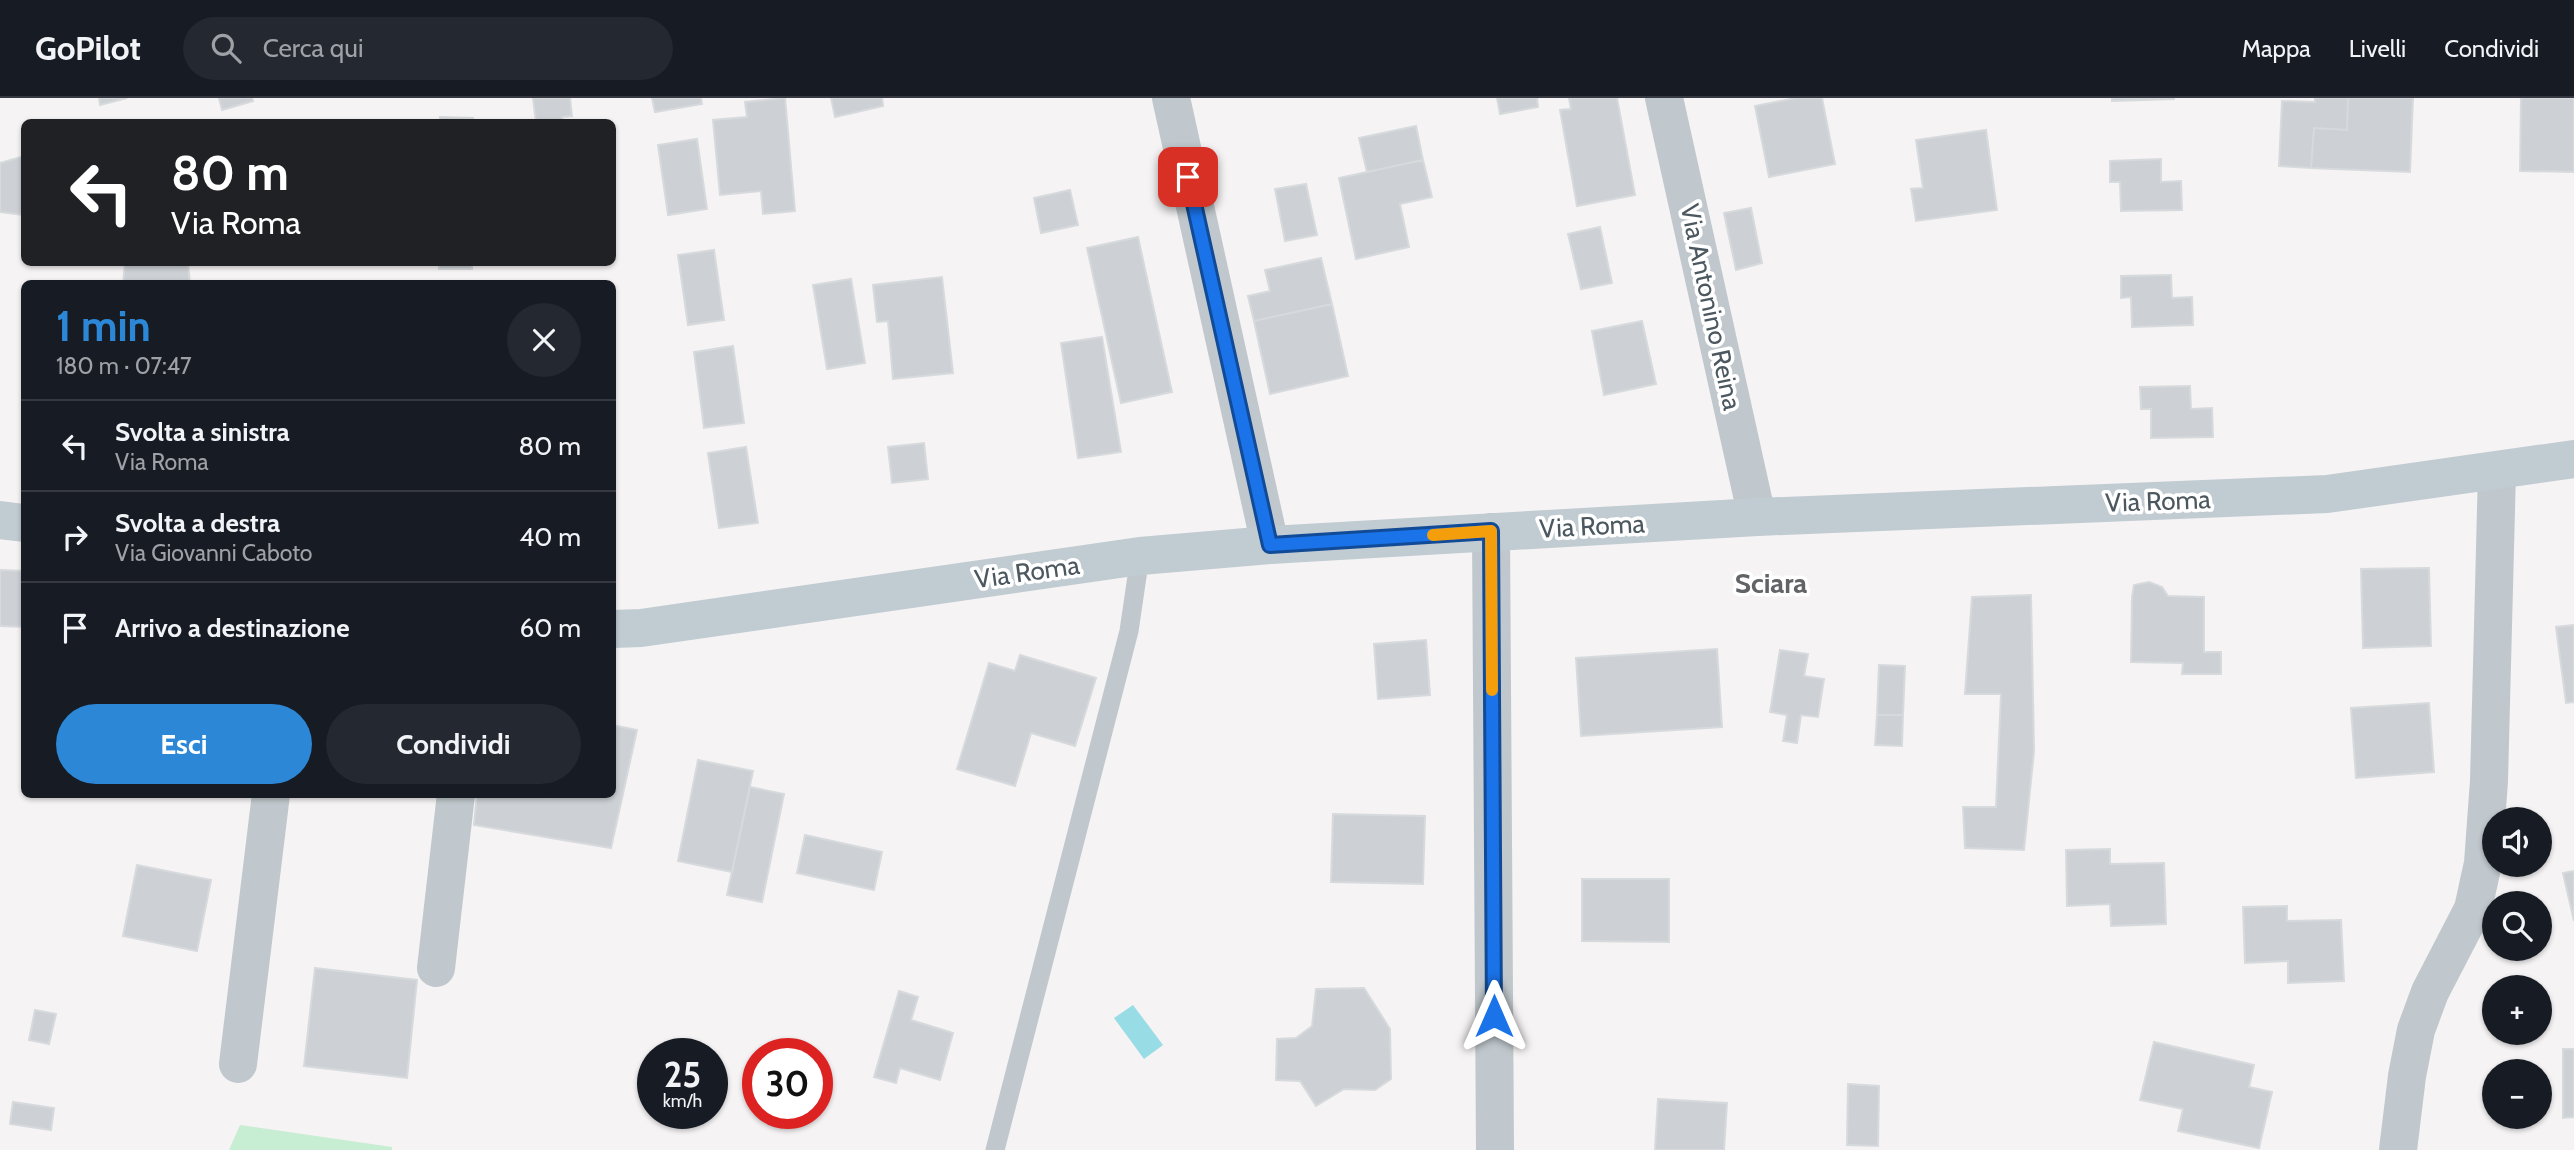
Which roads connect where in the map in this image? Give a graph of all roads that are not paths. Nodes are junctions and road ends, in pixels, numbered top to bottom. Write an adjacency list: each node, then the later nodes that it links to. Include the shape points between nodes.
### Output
1 (1171, 98): 9 (street)
2 (1664, 98): 5 (street, Via Antonino Reina)
3 (2574, 459): 4 (main road, Via Roma)
4 (2497, 471): 5 (main road, Via Roma, via 2327,494); 18 (street, via 2483,863 2473,909 2430,992 2416,1030)
5 (1757, 517): 8 (main road, Via Roma)
6 (0, 520): 7 (main road)
7 (21, 523)
8 (1491, 531): 9 (main road, Via Roma); 17 (street)
9 (1270, 545): 10 (main road, Via Roma)
10 (1140, 556): 11 (main road, Via Roma); 16 (lane, via 1129,631)
11 (616, 629)
12 (271, 798): 15 (street)
13 (456, 798): 14 (street)
14 (436, 968)
15 (238, 1064)
16 (995, 1150)
17 (1494, 1150)
18 (2398, 1150)

